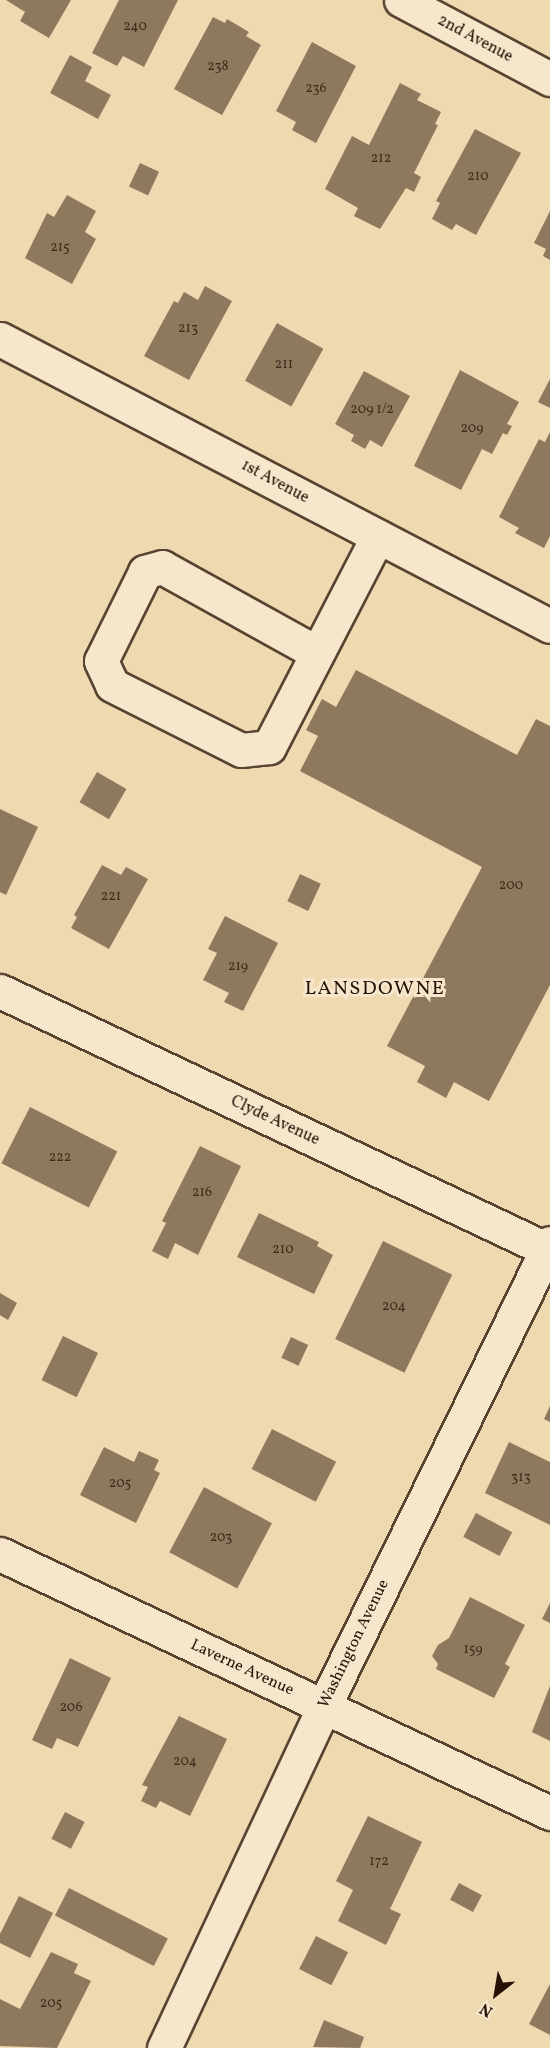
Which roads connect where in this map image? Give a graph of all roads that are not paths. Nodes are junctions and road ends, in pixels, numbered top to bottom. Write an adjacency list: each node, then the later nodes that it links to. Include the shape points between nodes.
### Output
1 (400, 0): 2 (street, 2nd Avenue)
2 (550, 79)
3 (0, 339): 4 (street, 1st Avenue)
4 (378, 536): 5 (street, 1st Avenue); 6 (street)
5 (550, 626)
6 (317, 652): 6 (street, via 162,567 145,572 101,661 112,686 241,750 269,747)
7 (0, 991): 8 (street, Clyde Avenue)
8 (549, 1248): 10 (street, Washington Avenue)
9 (0, 1554): 10 (street, Laverne Avenue)
10 (324, 1706): 11 (street, Laverne Avenue); 12 (street, Washington Avenue)
11 (550, 1813)
12 (164, 2048)

